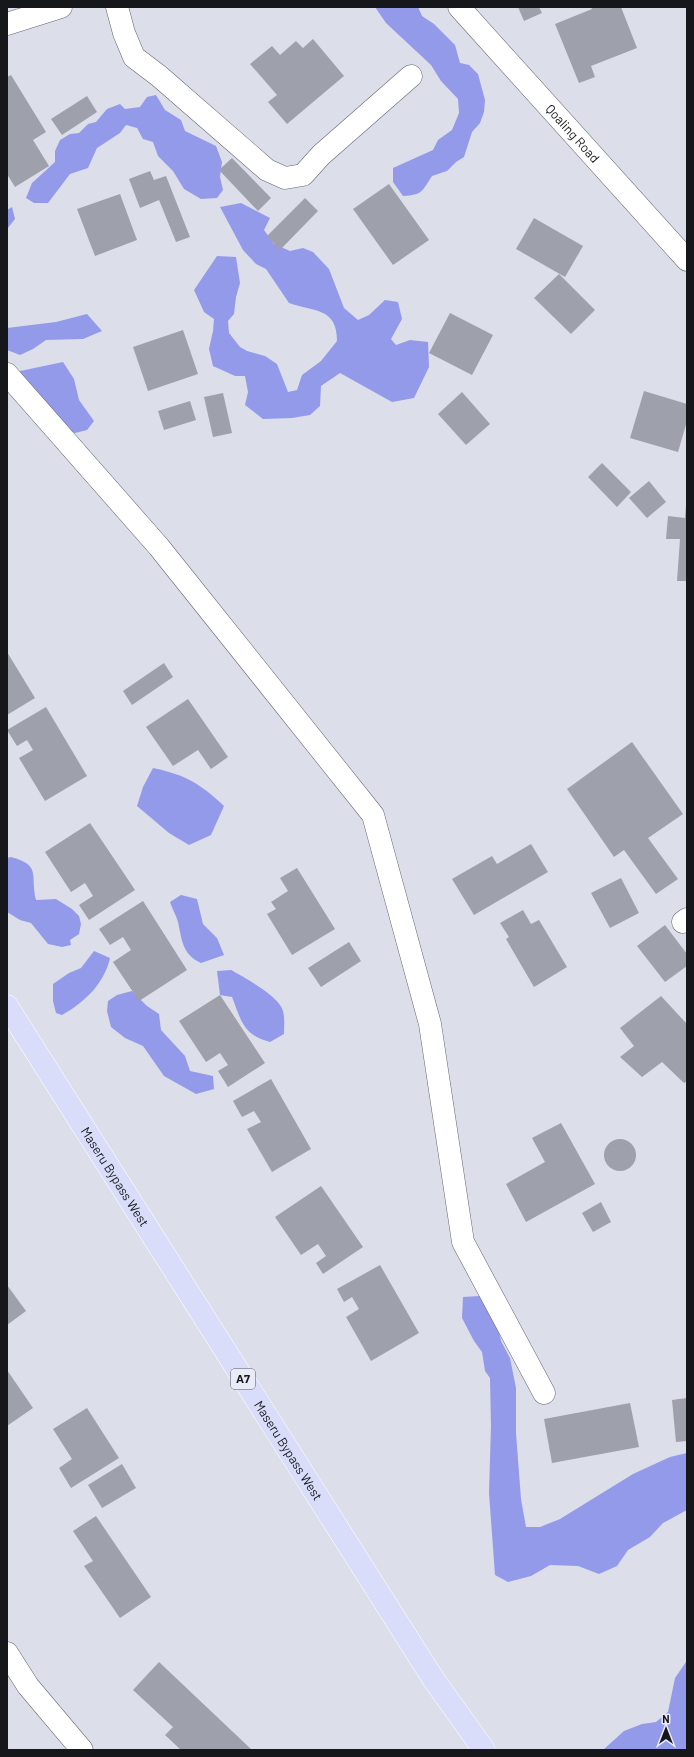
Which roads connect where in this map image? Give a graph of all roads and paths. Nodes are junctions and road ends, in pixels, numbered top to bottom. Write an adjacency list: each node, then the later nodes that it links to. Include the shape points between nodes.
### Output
1 (61, 7): 4 (street)
2 (117, 7): 5 (street, via 134,57 266,170 284,178 302,175)
3 (459, 7): 6 (street, Qoaling Road)
4 (7, 24)
5 (410, 76)
6 (687, 260)
7 (7, 374): 9 (street, via 159,547 373,815 430,1024 463,1242)
8 (7, 1006): 12 (main road, Maseru Bypass West / A7, via 426,1667)
9 (544, 1393)
10 (7, 1654): 11 (street, via 28,1686)
11 (82, 1750)
12 (484, 1750)

